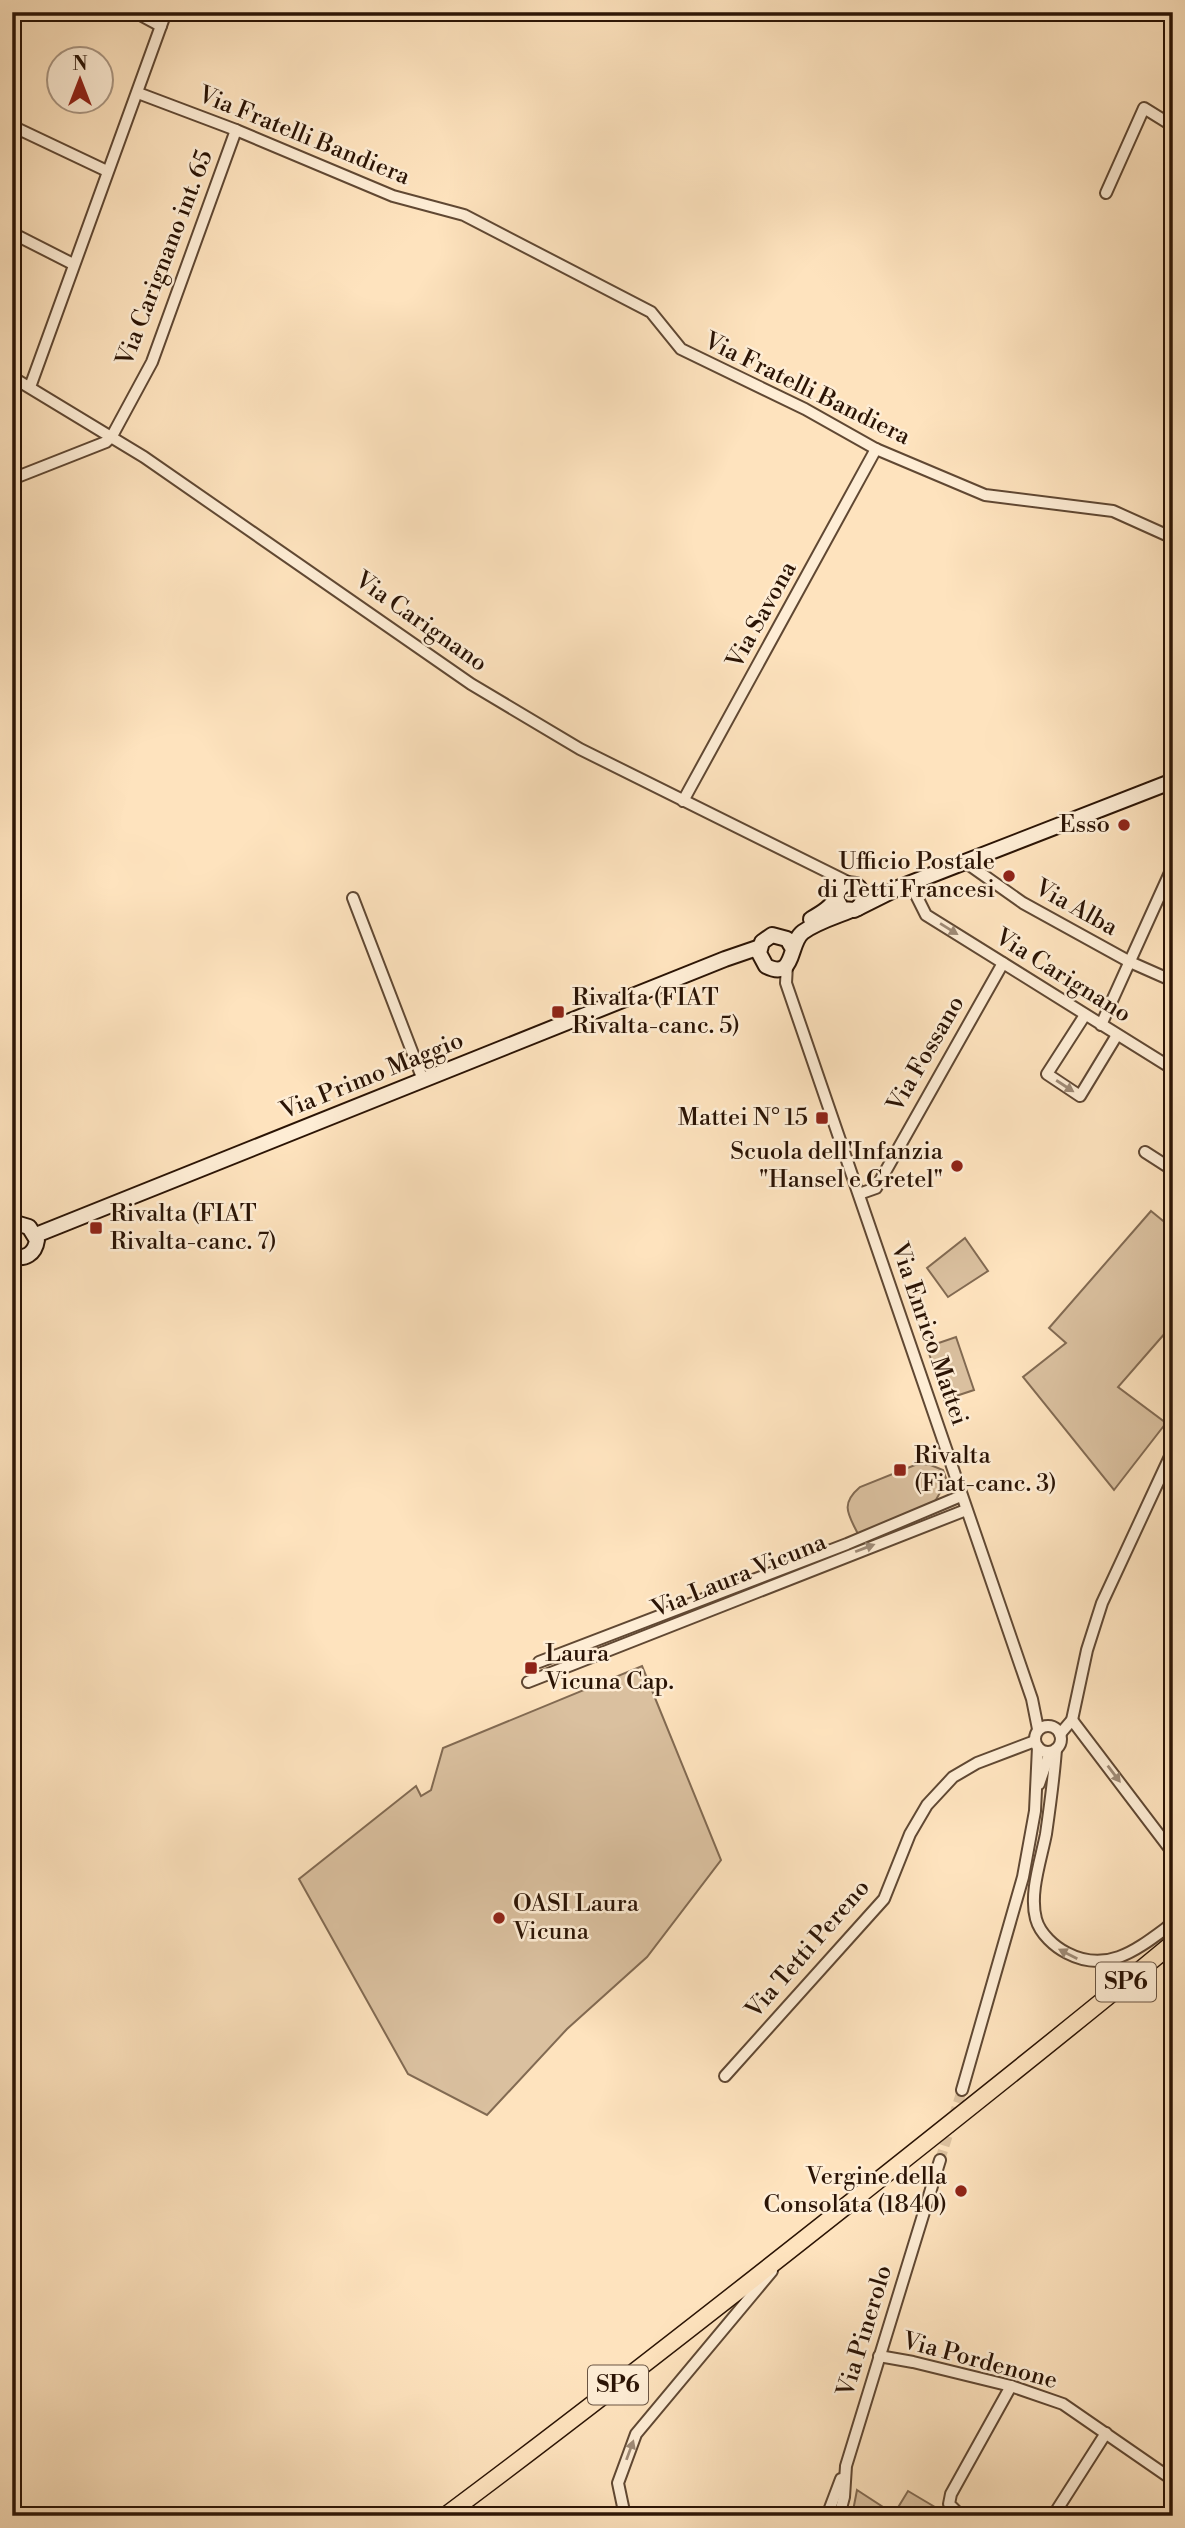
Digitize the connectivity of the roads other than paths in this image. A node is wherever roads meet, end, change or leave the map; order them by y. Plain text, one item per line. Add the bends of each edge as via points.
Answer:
1 (135, 12) edge
2 (166, 12) edge
3 (161, 26) junction
4 (138, 93) junction
5 (1173, 126) edge
6 (12, 127) edge
7 (236, 130) junction
8 (107, 170) junction
9 (1106, 193) dead end
10 (12, 233) edge
11 (73, 264) junction
12 (12, 377) edge
13 (30, 387) junction
14 (112, 436) junction
15 (876, 449) junction
16 (12, 479) edge
17 (1173, 538) edge
18 (1173, 781) edge
19 (683, 801) junction
20 (965, 862) junction
21 (1173, 866) edge
22 (824, 870) junction
23 (1169, 883) edge
24 (904, 885) junction
25 (856, 886) junction
26 (353, 898) dead end
27 (836, 898) junction
28 (854, 909) junction
29 (782, 936) junction
30 (793, 949) junction
31 (764, 959) junction
32 (1130, 962) junction
33 (1003, 963) junction
34 (787, 965) junction
35 (1173, 981) edge
36 (786, 983) junction
37 (1084, 1015) junction
38 (1101, 1025) junction
39 (1117, 1035) junction
40 (1173, 1069) edge
41 (423, 1080) junction
42 (1145, 1152) dead end
43 (1173, 1170) edge
44 (859, 1194) junction
45 (12, 1226) edge
46 (36, 1236) junction
47 (12, 1256) edge
48 (1173, 1450) edge
49 (961, 1496) junction
50 (966, 1510) junction
51 (539, 1662) dead end
52 (528, 1682) dead end
53 (1073, 1715) junction
54 (1051, 1729) junction
55 (1036, 1744) junction
56 (1053, 1751) junction
57 (1038, 1786) junction
58 (1173, 1853) edge
59 (1173, 1923) edge
60 (1173, 1943) edge
61 (725, 2076) dead end
62 (962, 2090) tunnel mouth
63 (940, 2160) tunnel mouth
64 (788, 2251) junction
65 (880, 2356) junction
66 (1011, 2386) junction
67 (1105, 2433) junction
68 (846, 2466) junction
69 (1173, 2480) edge
70 (445, 2516) edge
71 (625, 2516) edge
72 (827, 2516) edge
73 (839, 2516) edge
74 (961, 2516) edge
75 (1053, 2516) edge

1 - 3 street
2 - 3 street
3 - 4 street
4 - 7 street, Via Fratelli Bandiera
4 - 8 street
5 - 9 street via 1144,108
6 - 8 street
7 - 14 street, Via Carignano int. 65 via 152,362
7 - 15 street, Via Fratelli Bandiera via 393,196 464,215 651,313 681,349
8 - 11 street
10 - 11 street
11 - 13 street
12 - 13 street, Via Carignano
13 - 14 street, Via Carignano
14 - 16 street
14 - 19 street, Via Carignano via 471,684
15 - 17 street, Via Fratelli Bandiera via 985,495 1113,511
15 - 19 street, Via Savona
18 - 20 main road
19 - 22 street, Via Carignano
20 - 24 main road
20 - 32 street, Via Alba via 1023,903
21 - 23 street
22 - 25 street, Via Carignano
22 - 27 street
23 - 32 street
24 - 25 main road
24 - 28 main road
24 -> 33 street, Via Carignano via 926,915
25 - 27 main road via 842,886
25 - 28 main road via 863,899
26 - 41 street
27 - 28 main road via 839,906
27 - 29 main road via 827,909
28 - 30 main road via 803,932
29 - 30 main road
29 - 31 main road via 767,938
30 - 34 main road
31 - 34 main road via 777,969
31 - 36 street, Via Enrico Mattei
31 - 41 main road, Via Primo Maggio via 725,959
32 - 35 street, Via Alba
32 - 38 street
33 - 37 street, Via Carignano
33 - 44 street, Via Fossano via 876,1188
34 - 36 street, Via Enrico Mattei
36 - 44 street, Via Enrico Mattei
37 - 38 street, Via Carignano
37 -> 39 street via 1047,1074 1080,1096
38 - 39 street, Via Carignano
39 - 40 street, Via Carignano
41 - 46 main road, Via Primo Maggio
42 - 43 street
44 - 49 street, Via Enrico Mattei
45 - 46 main road via 24,1224
46 - 47 main road via 32,1253
48 - 53 street via 1102,1603
49 - 50 street, Via Enrico Mattei
49 - 51 street, Via Laura Vicuna
52 -> 50 street, Via Laura Vicuna
50 - 54 street, Via Enrico Mattei via 1032,1699
53 - 54 street
53 -> 58 street
54 - 55 street
54 - 56 street via 1061,1743
55 - 56 street
55 - 57 street
55 - 61 street, Via Tetti Pereno via 977,1763 944,1786 910,1834 884,1899
56 - 57 street
59 -> 56 street via 1111,1960 1082,1961 1054,1947 1036,1921 1035,1906
57 - 62 street via 1023,1877
60 - 64 main road, SP6
63 - 65 street, Via Pinerolo
64 - 70 main road, SP6
71 -> 64 street via 618,2483 636,2434
65 - 66 street, Via Pordenone
65 - 68 street, Via Pinerolo
66 - 67 street, Via Pordenone via 1063,2404
66 - 74 street via 951,2494 949,2504
67 - 69 street, Via Pordenone
67 - 75 street
68 - 72 street
68 - 73 street, Via Pinerolo

